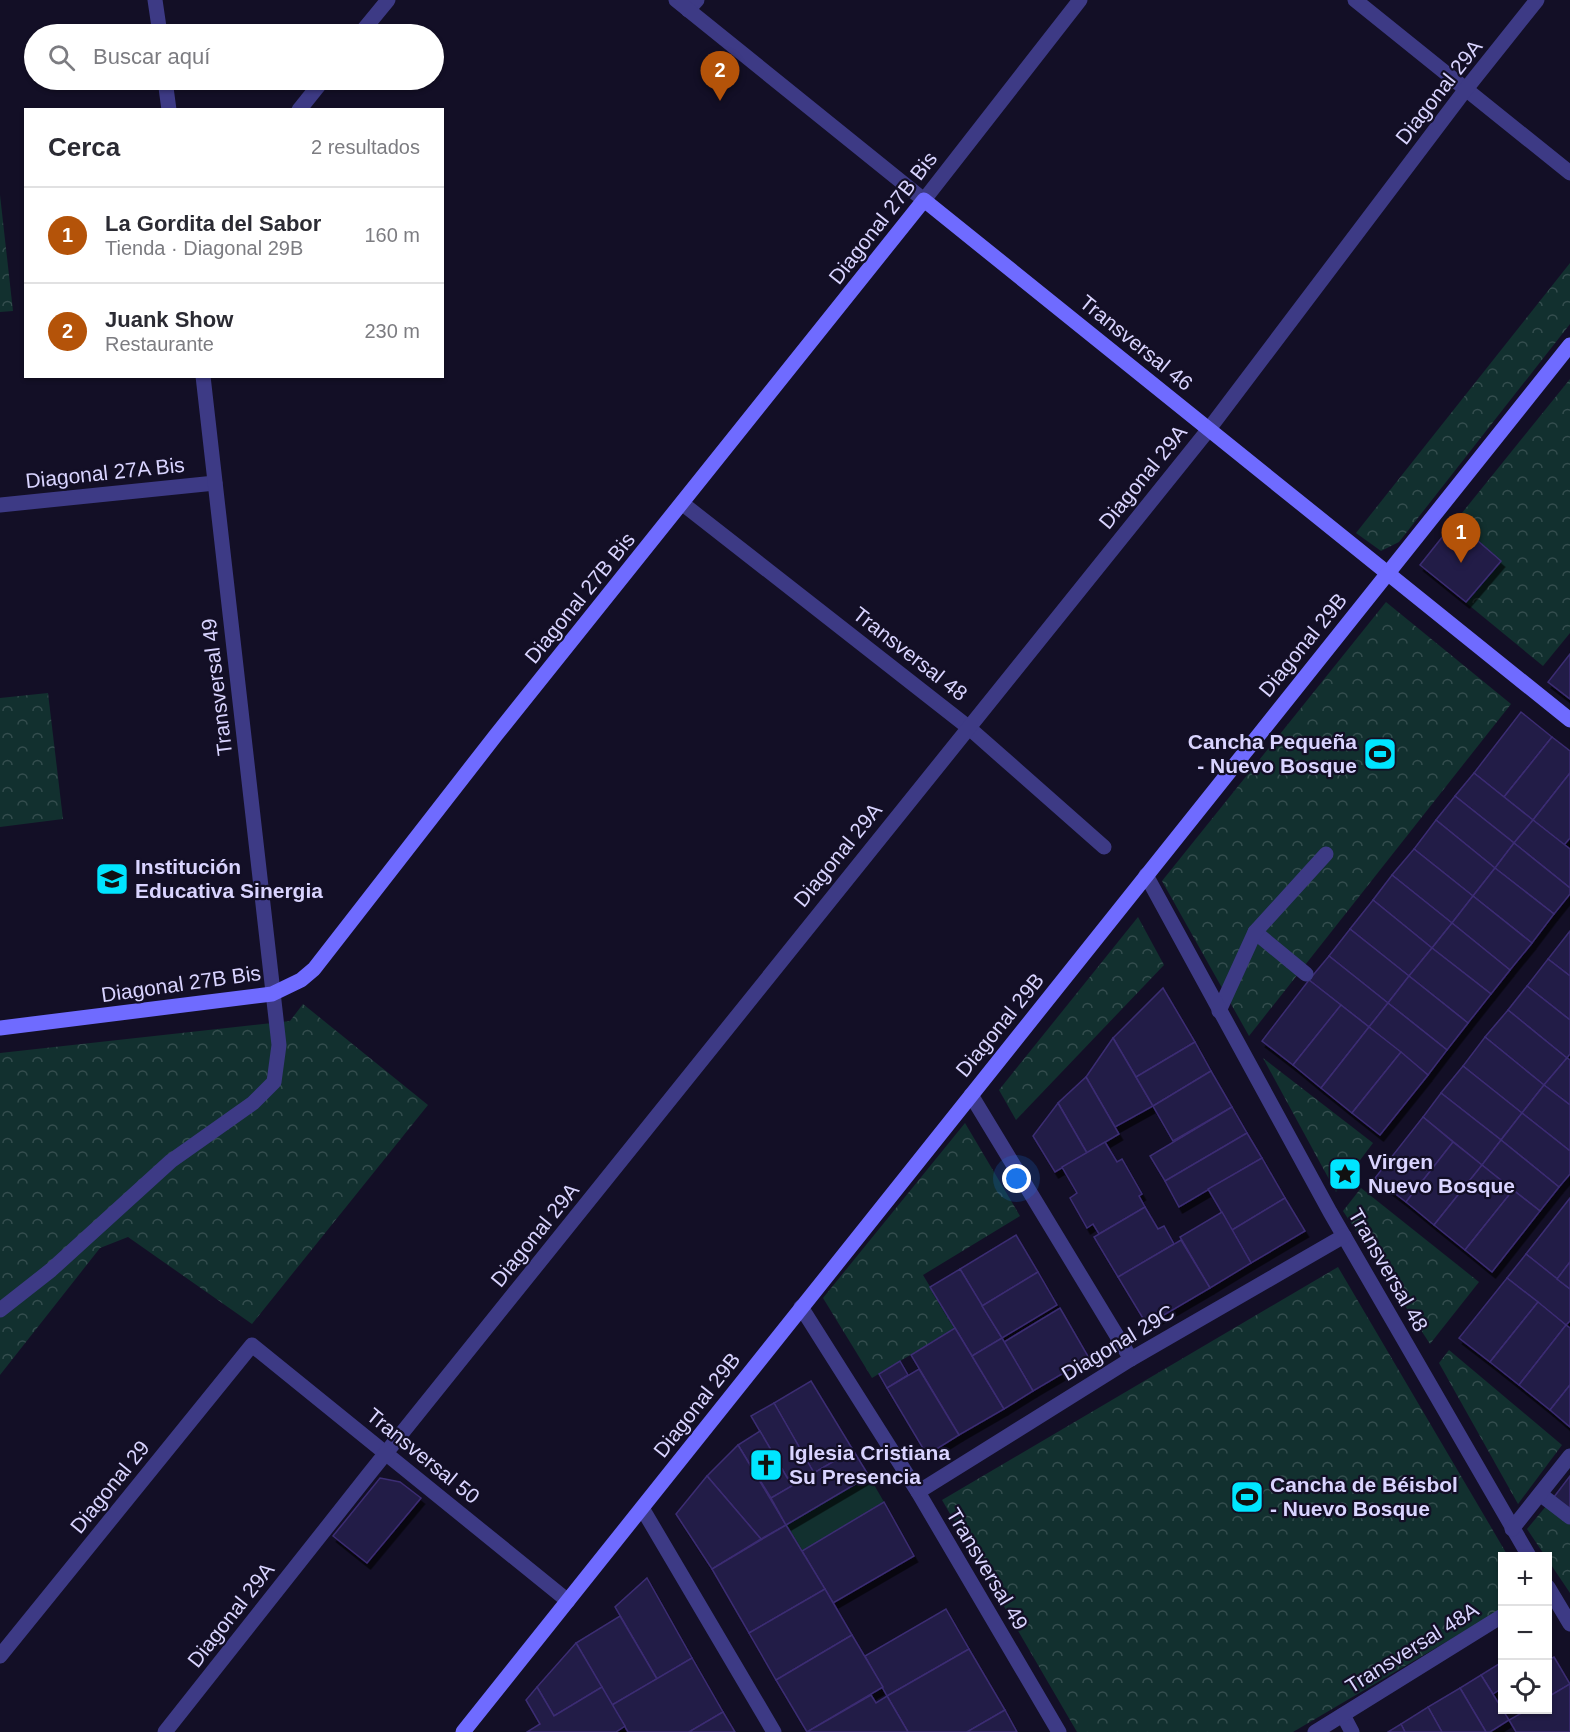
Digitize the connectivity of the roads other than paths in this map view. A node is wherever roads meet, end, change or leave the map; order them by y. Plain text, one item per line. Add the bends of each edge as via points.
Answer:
1 (155, 0) edge
2 (388, 0) edge
3 (676, 0) edge
4 (1080, 0) edge
5 (1355, 0) edge
6 (1537, 0) edge
7 (693, 5) edge
8 (158, 24) edge
9 (368, 24) edge
10 (1466, 89) junction
11 (167, 90) edge
12 (315, 90) edge
13 (170, 108) edge
14 (301, 108) edge
15 (1570, 173) edge
16 (924, 200) junction
17 (1570, 345) edge
18 (203, 378) edge
19 (1209, 429) junction
20 (214, 483) junction
21 (683, 504) junction
22 (0, 505) edge
23 (1387, 573) junction
24 (1570, 720) edge
25 (968, 727) junction
26 (1104, 847) dead end
27 (1326, 854) dead end
28 (1146, 875) junction
29 (1255, 932) junction
30 (1306, 974) dead end
31 (272, 994) junction
32 (1219, 1011) junction
33 (0, 1028) edge
34 (971, 1095) junction
35 (1344, 1236) junction
36 (801, 1307) junction
37 (0, 1310) edge
38 (252, 1345) joint
39 (1131, 1359) junction
40 (386, 1454) junction
41 (1570, 1456) edge
42 (918, 1492) junction
43 (1540, 1494) junction
44 (642, 1508) junction
45 (1570, 1517) edge
46 (1512, 1529) junction
47 (1526, 1552) edge
48 (1552, 1595) edge
49 (568, 1601) junction
50 (1498, 1619) edge
51 (1570, 1624) edge
52 (0, 1656) edge
53 (1343, 1715) junction
54 (471, 1728) edge
55 (165, 1732) edge
56 (774, 1732) edge
57 (1059, 1732) edge
58 (1315, 1732) edge
59 (1353, 1732) edge

1 - 8 street
2 - 9 street
3 - 7 street, Transversal 46
4 - 16 street, Diagonal 27B Bis
5 - 10 street
6 - 10 street, Diagonal 29A
7 - 16 street, Transversal 46
10 - 15 street
10 - 19 street, Diagonal 29A
11 - 13 street
12 - 14 street
16 - 19 street, Transversal 46
16 - 21 street, Diagonal 27B Bis
17 - 23 street, Diagonal 29B
18 - 20 street, Transversal 49
19 - 23 street, Transversal 46
19 - 25 street, Diagonal 29A
20 - 22 street, Diagonal 27A Bis
20 - 31 street, Transversal 49
21 - 25 street, Transversal 48
21 - 31 street, Diagonal 27B Bis via 496,735 327,955 301,980
23 - 24 street, Transversal 46
23 - 28 street, Diagonal 29B
25 - 26 street, Transversal 48
25 - 40 street, Diagonal 29A
27 - 29 street
28 - 32 street, Transversal 48
28 - 34 street, Diagonal 29B
29 - 30 street
29 - 32 street
31 - 33 street, Diagonal 27B Bis
31 - 37 street, Transversal 49 via 279,1045 274,1082 253,1103 171,1161 51,1270
32 - 35 street, Transversal 48
34 - 36 street, Diagonal 29B
34 - 39 street
35 - 39 street, Diagonal 29C
35 - 46 street, Transversal 48
36 - 42 street, Transversal 49
36 - 44 street, Diagonal 29B
38 - 40 street, Transversal 50
38 - 52 street, Diagonal 29
39 - 42 street, Diagonal 29C
40 - 49 street, Transversal 50
40 - 55 street, Diagonal 29A
41 - 43 street
42 - 57 street, Transversal 49
43 - 45 street
43 - 46 street
44 - 49 street, Diagonal 29B
44 - 56 street
46 - 47 street, Transversal 48
48 - 51 street
49 - 54 street, Diagonal 29B
50 - 53 street, Transversal 48A
53 - 58 street, Transversal 48A
53 - 59 street, Transversal 48A

